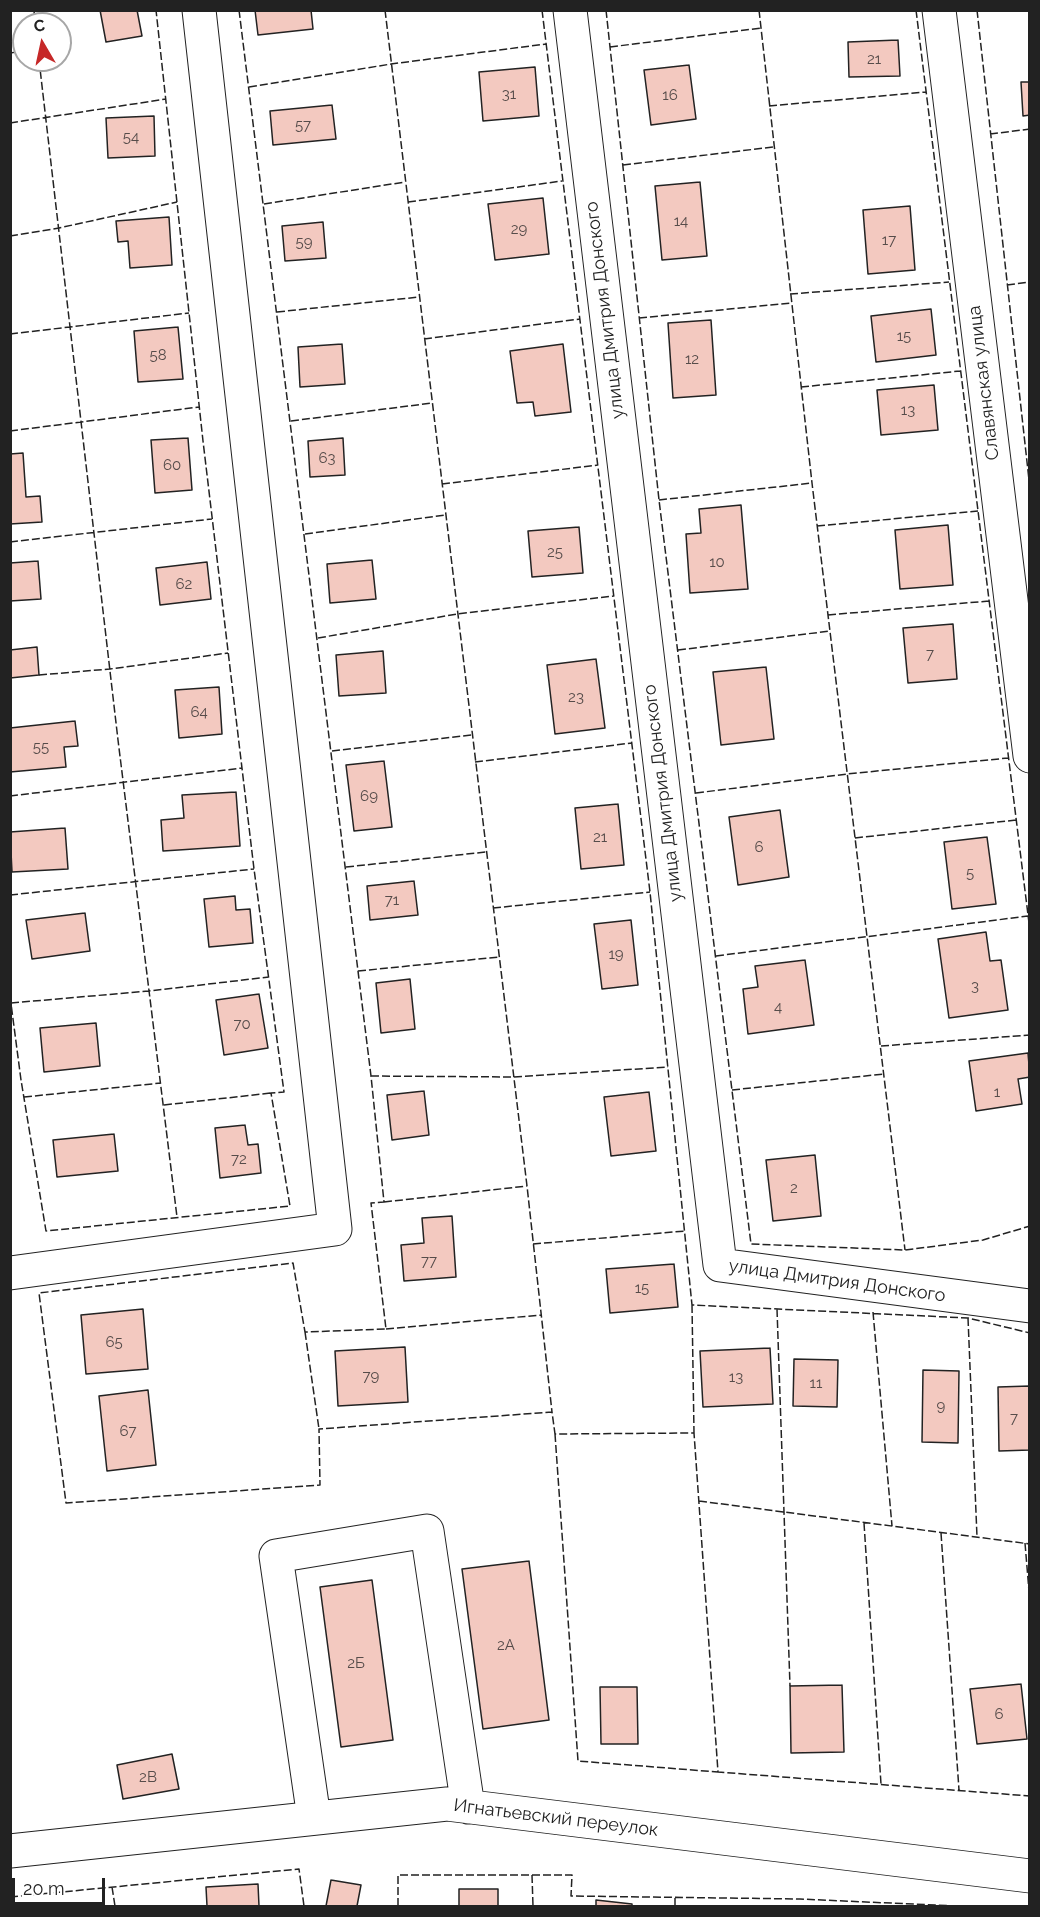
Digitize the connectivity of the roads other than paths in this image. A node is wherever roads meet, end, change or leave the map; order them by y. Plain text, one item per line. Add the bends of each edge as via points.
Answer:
1 (199, 10) edge
2 (570, 10) edge
3 (939, 10) edge
4 (1029, 756) edge
5 (10, 1273) edge
6 (1029, 1306) edge
7 (468, 1807) junction
8 (315, 1818) junction
9 (10, 1851) edge
10 (1029, 1876) edge

1 - 5 street via 335,1229
2 - 6 street, улица Дмитрия Донского via 720,1265
3 - 4 street, Славянская улица
7 - 8 street, Игнатьевский переулок via 447,1804
7 - 8 street via 427,1532 276,1556
7 - 10 street, Игнатьевский переулок
8 - 9 street, Игнатьевский переулок

